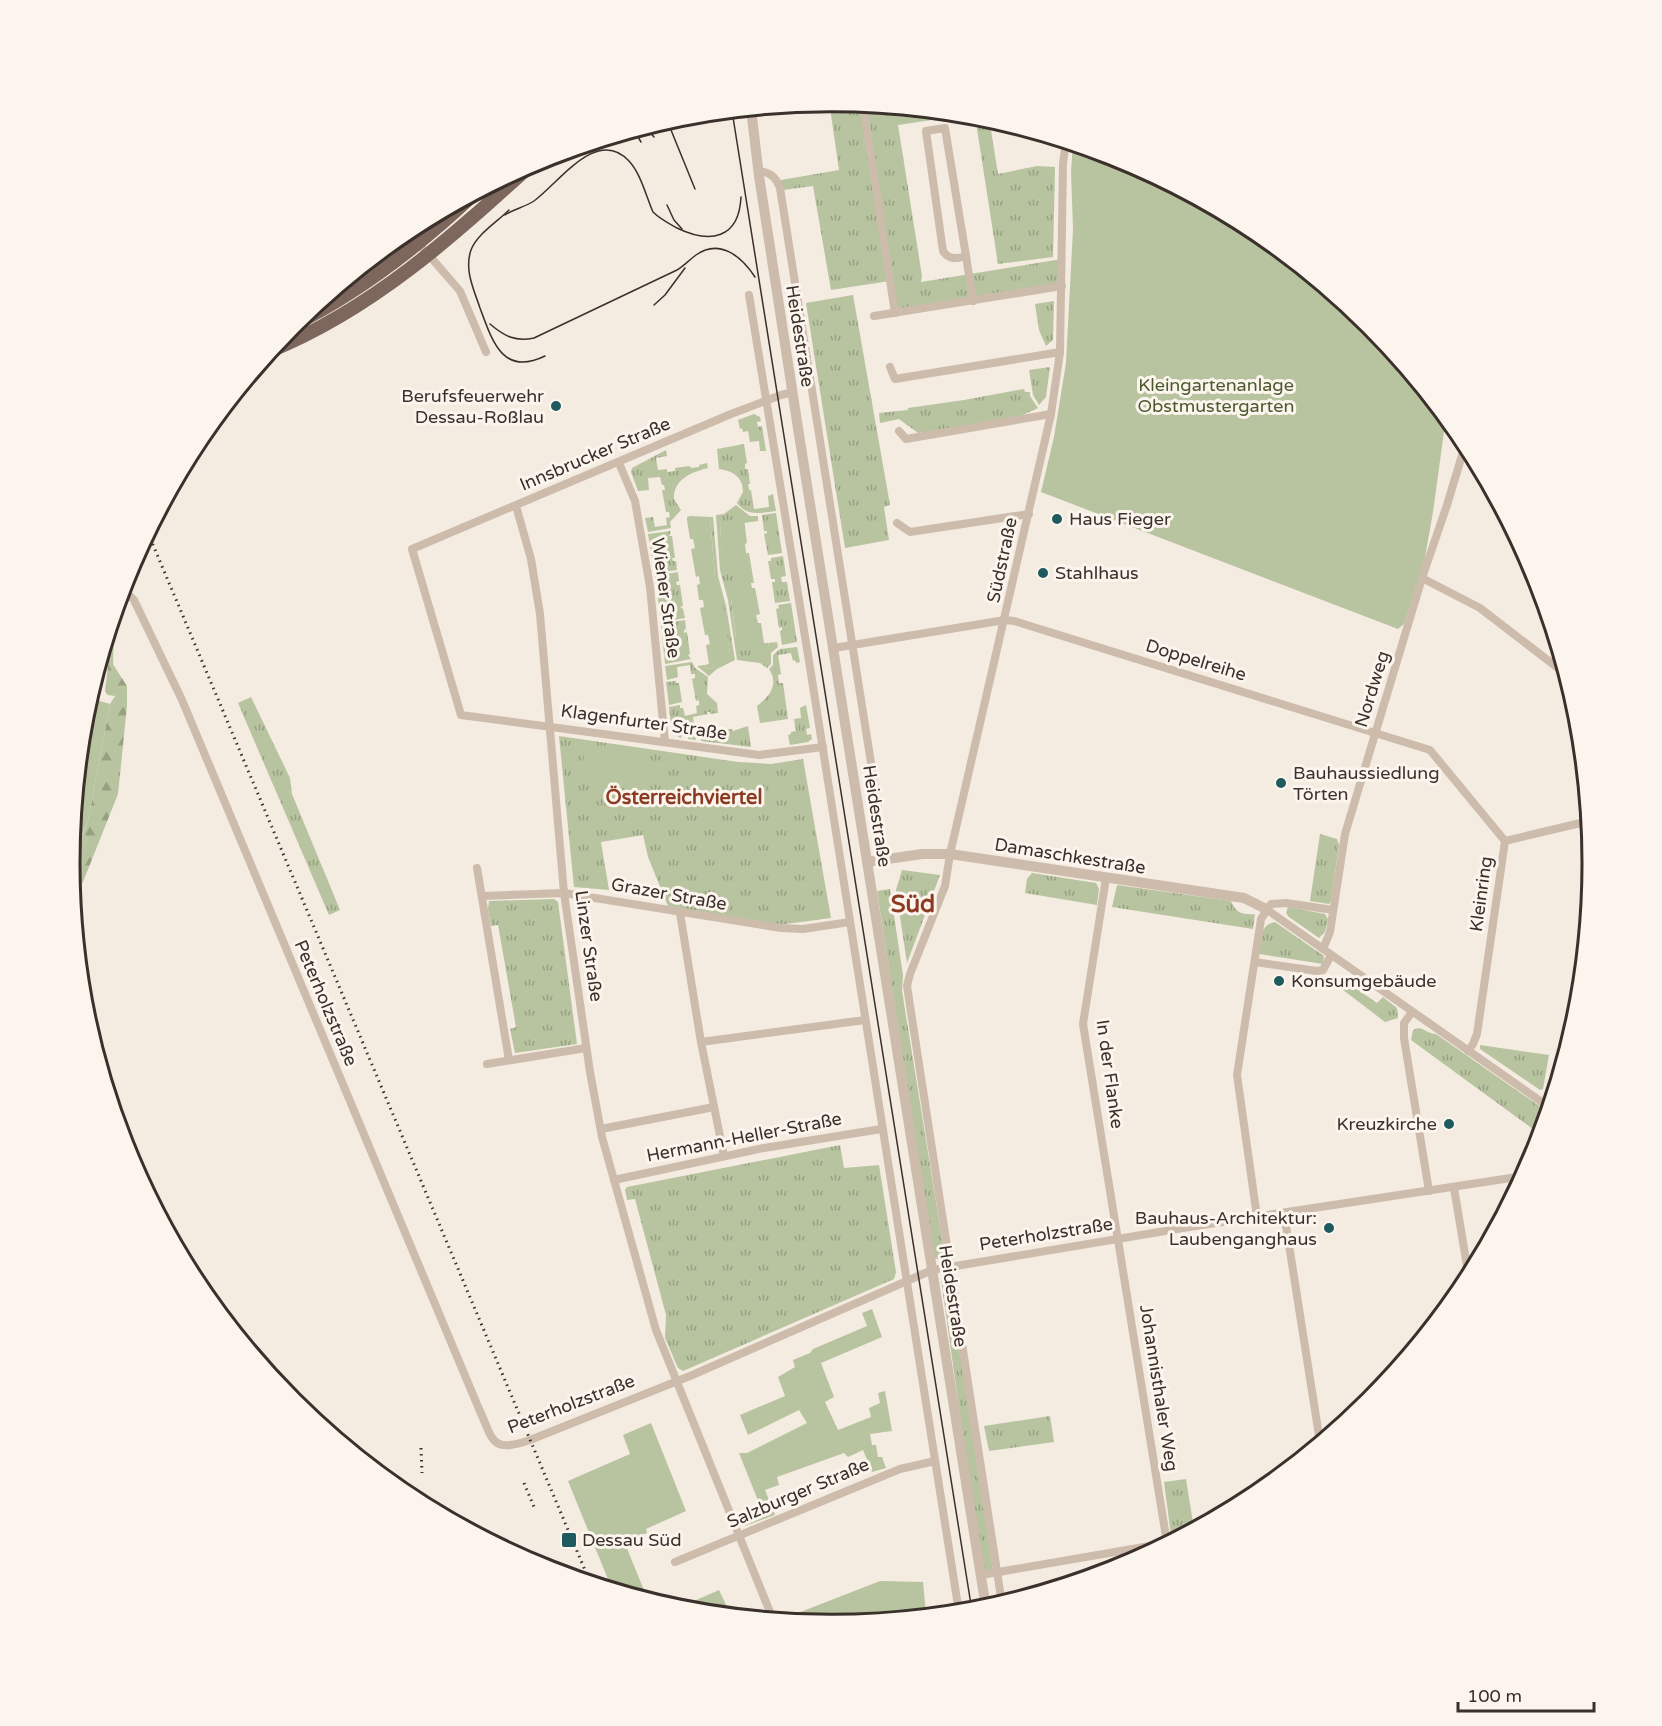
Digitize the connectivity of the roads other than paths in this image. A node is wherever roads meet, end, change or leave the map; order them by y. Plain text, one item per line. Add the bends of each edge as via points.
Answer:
1 (864, 113) edge
2 (753, 116) edge
3 (1065, 149) edge
4 (758, 171) junction
5 (509, 185) edge
6 (451, 214) edge
7 (414, 237) edge
8 (419, 242) junction
9 (430, 255) junction
10 (966, 256) junction
11 (1062, 286) junction
12 (749, 295) dead end
13 (973, 301) junction
14 (325, 309) edge
15 (895, 314) junction
16 (874, 316) dead end
17 (292, 341) edge
18 (486, 352) dead end
19 (1060, 352) junction
20 (890, 367) dead end
21 (793, 392) junction
22 (767, 400) junction
23 (1052, 414) junction
24 (899, 431) dead end
25 (1462, 455) edge
26 (619, 463) junction
27 (516, 506) junction
28 (1029, 514) junction
29 (897, 523) dead end
30 (1422, 578) junction
31 (129, 595) edge
32 (1005, 620) junction
33 (852, 645) junction
34 (834, 648) junction
35 (1557, 667) edge
36 (461, 715) joint
37 (550, 726) junction
38 (1375, 733) junction
39 (665, 742) junction
40 (823, 747) junction
41 (878, 807) dead end
42 (1581, 823) edge
43 (1505, 841) junction
44 (950, 854) junction
45 (867, 862) junction
46 (477, 868) dead end
47 (1106, 878) junction
48 (564, 893) junction
49 (482, 896) junction
50 (1266, 909) junction
51 (1333, 910) junction
52 (680, 913) junction
53 (850, 921) junction
54 (1323, 949) junction
55 (1331, 955) junction
56 (1255, 962) junction
57 (910, 974) joint
58 (1412, 1011) junction
59 (865, 1020) junction
60 (700, 1042) junction
61 (586, 1048) junction
62 (1468, 1051) junction
63 (509, 1060) junction
64 (487, 1064) dead end
65 (1544, 1103) edge
66 (714, 1107) junction
67 (601, 1129) junction
68 (881, 1129) junction
69 (724, 1156) junction
70 (1513, 1178) edge
71 (614, 1180) junction
72 (1454, 1188) junction
73 (1429, 1191) junction
74 (1284, 1213) junction
75 (1257, 1217) junction
76 (1118, 1239) junction
77 (1467, 1264) edge
78 (951, 1266) junction
79 (932, 1270) junction
80 (906, 1282) junction
81 (675, 1382) junction
82 (1319, 1434) edge
83 (935, 1461) junction
84 (738, 1536) junction
85 (1166, 1536) edge
86 (1139, 1548) edge
87 (675, 1562) dead end
88 (997, 1572) junction
89 (981, 1575) junction
90 (1001, 1595) edge
91 (985, 1598) edge
92 (957, 1603) edge
93 (770, 1612) edge

1 - 15 street
2 - 4 street, Heidestraße
3 - 11 street, Südstraße
4 - 21 street, Heidestraße
4 - 33 street, Heidestraße via 770,174 780,188
5 - 9 main road
6 - 8 main road
7 - 8 street
8 - 9 street
8 - 14 main road via 362,286
9 - 17 main road via 335,320
9 - 18 street via 460,291
10 - 10 street via 945,128 926,131 943,251 953,258
10 - 13 street
11 - 13 street
11 - 19 street, Südstraße
12 - 22 street
13 - 15 street
15 - 16 street
19 - 20 street via 895,379
19 - 23 street, Südstraße
21 - 22 street, Innsbrucker Straße
21 - 34 street, Heidestraße
22 - 26 street, Innsbrucker Straße
22 - 40 street
23 - 24 street via 906,439
23 - 28 street, Südstraße
25 - 30 street, Nordweg
26 - 27 street, Innsbrucker Straße
26 - 39 street, Wiener Straße via 635,501 650,587
27 - 36 street, Innsbrucker Straße via 412,549
27 - 37 street, Linzer Straße via 531,559 540,614
28 - 29 street via 910,532
28 - 32 street, Südstraße
30 - 35 street via 1480,608
30 - 38 street, Nordweg
31 - 81 street, Peterholzstraße via 182,700 493,1439 505,1447 516,1445
32 - 33 street
32 - 38 street, Doppelreihe
32 - 44 street, Südstraße
33 - 34 street
33 - 41 street, Heidestraße
34 - 45 street, Heidestraße
36 - 37 street, Klagenfurter Straße
37 - 39 street, Klagenfurter Straße
37 - 48 street, Linzer Straße
38 - 43 street, Kleinring via 1430,750
38 - 51 street, Nordweg via 1345,834
39 - 40 street, Klagenfurter Straße via 759,755
40 - 53 street
42 - 43 street
43 - 62 street, Kleinring via 1477,1034
44 - 45 street, Damaschkestraße
44 - 47 street, Damaschkestraße
44 - 57 street, Südstraße via 945,886
45 - 79 street, Heidestraße
46 - 49 street
47 - 50 street, Damaschkestraße via 1244,898
47 - 76 street, In der Flanke via 1083,1024
48 - 49 street, Grazer Straße
48 - 52 street, Grazer Straße
48 - 61 street, Linzer Straße
49 - 63 street
50 - 51 street via 1281,902
50 - 54 street, Damaschkestraße
50 - 56 street
51 - 54 street, Nordweg
52 - 53 street, Grazer Straße via 781,928 803,929
52 - 60 street
53 - 59 street
54 - 55 street, Damaschkestraße
55 - 56 street via 1323,970 1317,971
55 - 58 street, Damaschkestraße
56 - 75 street via 1238,1075
57 - 78 street, Heidestraße via 908,992
58 - 62 street, Damaschkestraße
58 - 73 street via 1404,1023 1404,1038
59 - 60 street
59 - 68 street
60 - 66 street
61 - 63 street
61 - 67 street, Linzer Straße
62 - 65 street, Damaschkestraße
63 - 64 street
66 - 67 street
66 - 69 street
67 - 71 street, Linzer Straße
68 - 69 street, Hermann-Heller-Straße
68 - 80 street
69 - 71 street, Hermann-Heller-Straße
70 - 72 street, Peterholzstraße
71 - 81 street, Linzer Straße via 656,1330
72 - 73 street, Peterholzstraße
72 - 77 street
73 - 74 street, Peterholzstraße
74 - 75 street, Peterholzstraße
74 - 82 street
75 - 76 street, Peterholzstraße
76 - 78 street, Peterholzstraße
76 - 85 street, Johannisthaler Weg
78 - 79 street, Peterholzstraße
78 - 88 street, Heidestraße
79 - 80 street, Peterholzstraße
79 - 89 street, Heidestraße
80 - 81 street, Peterholzstraße
80 - 83 street
81 - 84 street, Linzer Straße
83 - 84 street, Salzburger Straße via 900,1468
83 - 92 street
84 - 87 street, Salzburger Straße
84 - 93 street, Linzer Straße
86 - 88 street
88 - 89 street
88 - 90 street, Heidestraße
89 - 91 street, Heidestraße

